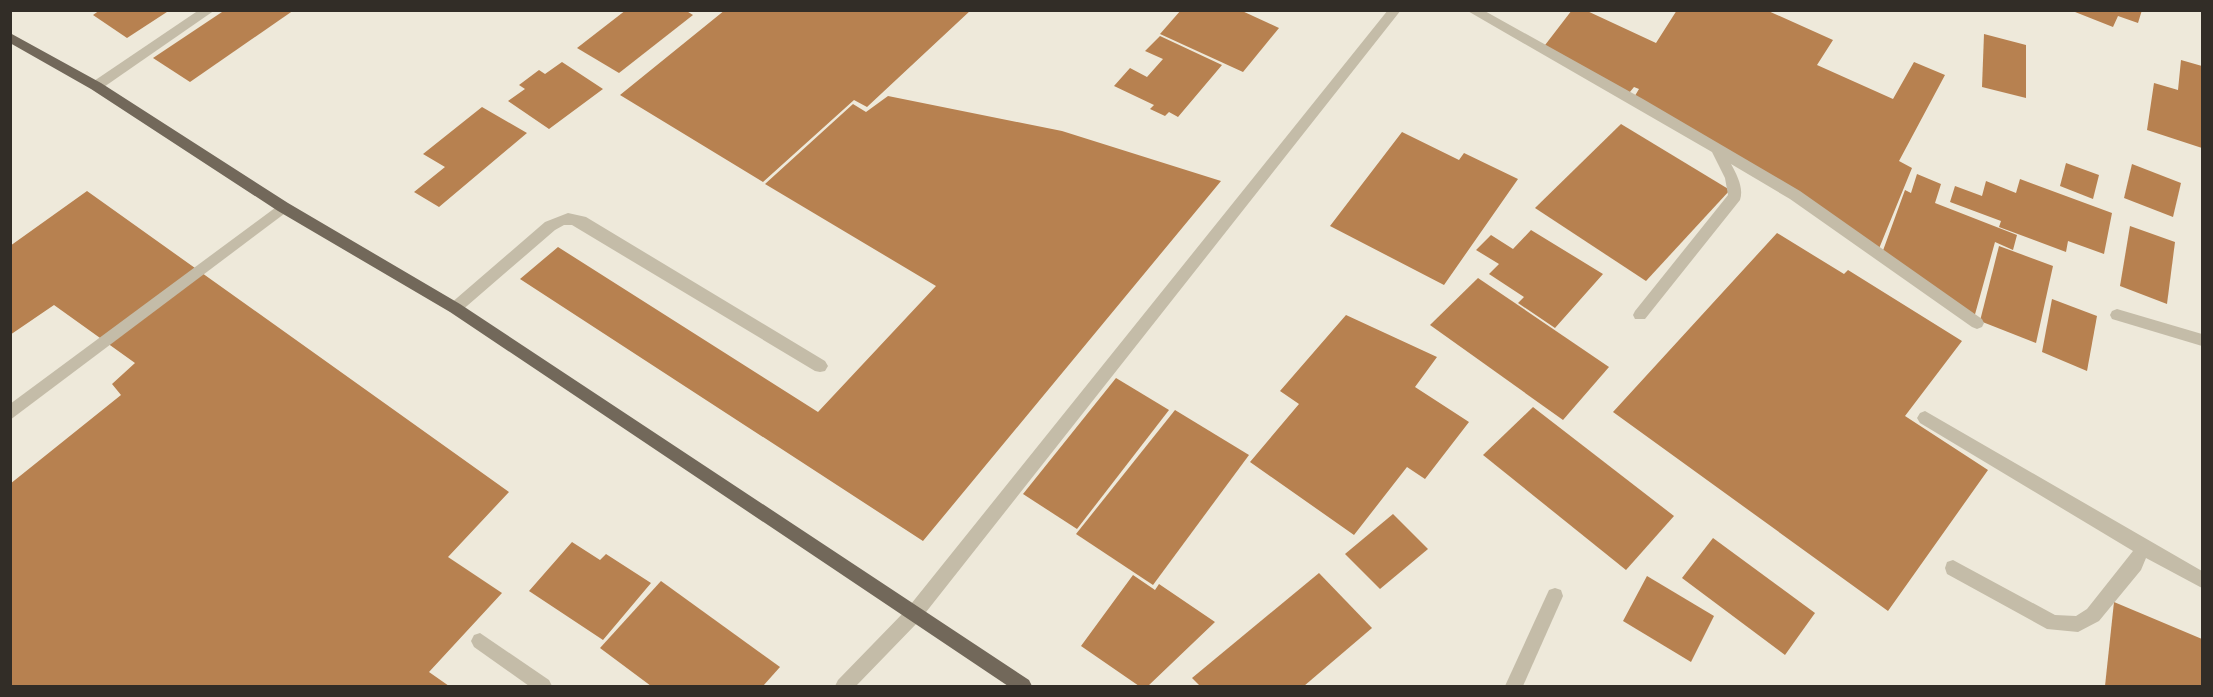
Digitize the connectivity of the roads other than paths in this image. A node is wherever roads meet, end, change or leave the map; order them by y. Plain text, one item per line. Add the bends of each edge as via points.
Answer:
1 (209, 10) edge
2 (1395, 10) edge
3 (1472, 10) edge
4 (10, 37) edge
5 (96, 86) junction
6 (1717, 150) junction
7 (283, 207) junction
8 (455, 308) junction
9 (1640, 315) dead end
10 (2117, 315) dead end
11 (1977, 323) dead end
12 (2202, 340) edge
13 (820, 366) dead end
14 (10, 413) edge
15 (1925, 418) dead end
16 (2143, 548) junction
17 (1953, 568) dead end
18 (2202, 580) edge
19 (1555, 596) dead end
20 (913, 615) junction
21 (480, 641) dead end
22 (535, 684) edge
23 (844, 687) edge
24 (1023, 687) edge
25 (1514, 687) edge

1 - 5 lane
2 - 20 lane
3 - 6 lane
4 - 5 main road
5 - 7 main road
6 - 9 lane via 1732,178 1735,196
6 - 11 lane via 1795,195
7 - 8 main road
7 - 14 lane
8 - 13 lane via 550,226 570,218 581,221
8 - 20 main road
10 - 12 lane
15 - 16 lane
16 - 17 lane via 2135,564 2093,615 2078,624 2053,623
16 - 18 lane
19 - 25 lane
20 - 23 lane
20 - 24 main road
21 - 22 lane

